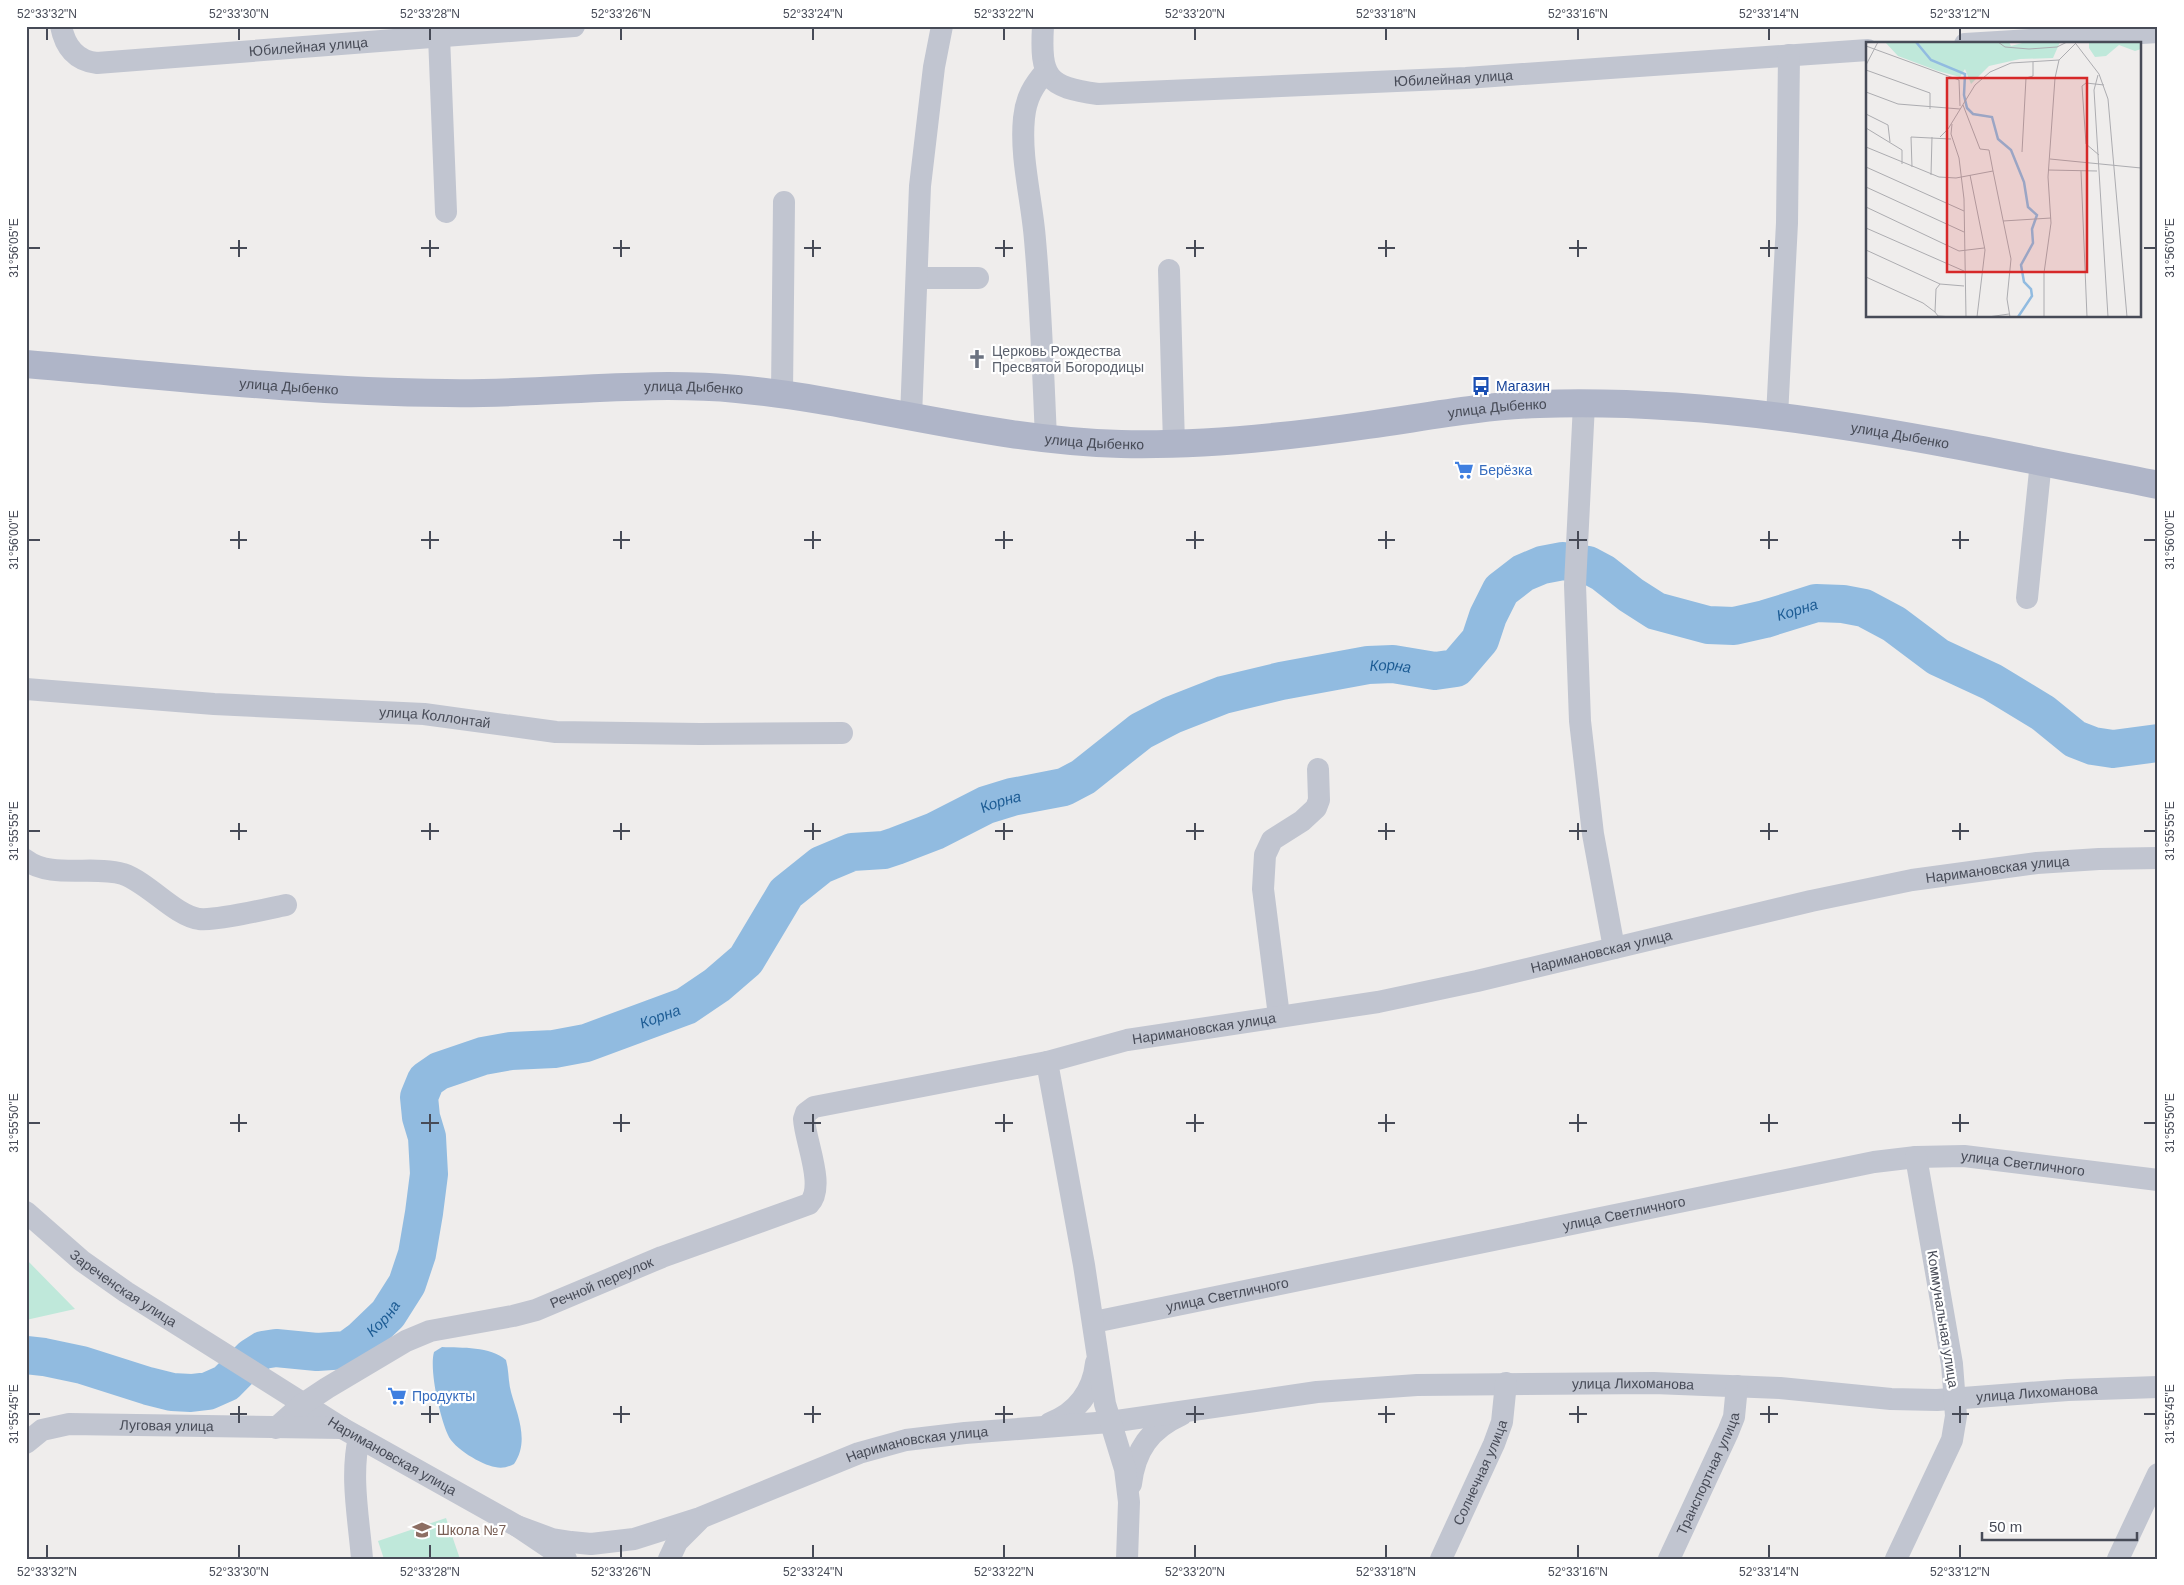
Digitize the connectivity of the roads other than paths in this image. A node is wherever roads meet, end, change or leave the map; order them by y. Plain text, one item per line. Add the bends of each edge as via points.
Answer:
1 (61, 26) edge
2 (574, 26) edge
3 (942, 26) edge
4 (1043, 26) edge
5 (2158, 32) edge
6 (439, 36) junction
7 (1997, 42) edge
8 (1866, 50) edge
9 (1789, 55) junction
10 (1046, 71) junction
11 (784, 202) dead end
12 (446, 212) dead end
13 (1168, 270) dead end
14 (917, 278) junction
15 (978, 278) dead end
16 (26, 364) edge
17 (782, 394) junction
18 (1584, 404) junction
19 (1777, 416) junction
20 (911, 417) junction
21 (1046, 438) junction
22 (1174, 444) junction
23 (2041, 460) junction
24 (2158, 485) edge
25 (2027, 598) dead end
26 (26, 689) edge
27 (842, 733) dead end
28 (1318, 769) dead end
29 (2158, 858) edge
30 (26, 860) edge
31 (286, 905) dead end
32 (1614, 948) junction
33 (1279, 1016) junction
34 (1047, 1062) junction
35 (814, 1107) joint
36 (1916, 1157) junction
37 (2158, 1180) edge
38 (26, 1212) edge
39 (1094, 1322) junction
40 (1098, 1349) junction
41 (271, 1383) joint
42 (1506, 1383) junction
43 (1737, 1386) junction
44 (2158, 1388) edge
45 (1955, 1400) junction
46 (303, 1404) junction
47 (1196, 1409) junction
48 (1110, 1422) junction
49 (1038, 1427) junction
50 (276, 1428) junction
51 (350, 1433) junction
52 (26, 1443) edge
53 (2158, 1474) edge
54 (1129, 1502) junction
55 (700, 1518) junction
56 (517, 1526) junction
57 (668, 1558) edge
58 (362, 1559) edge
59 (566, 1559) edge
60 (1127, 1559) edge
61 (1440, 1559) edge
62 (1669, 1559) edge
63 (1896, 1559) edge
64 (2118, 1559) edge

1 - 6 street, Юбилейная улица via 69,49 79,58 97,63
2 - 6 street, Юбилейная улица
3 - 14 street via 920,186
4 - 10 street via 1042,58
5 - 7 street
6 - 12 street
8 - 9 street, Юбилейная улица
9 - 10 street, Юбилейная улица via 1466,78 1121,95 1064,87
9 - 19 street via 1787,222
10 - 21 street via 1033,87 1024,120 1024,150 1040,291
11 - 17 street
13 - 22 street
14 - 15 street
14 - 20 street
16 - 17 main road, улица Дыбенко via 392,392 454,394 695,386
17 - 20 main road, улица Дыбенко
18 - 19 main road, улица Дыбенко
18 - 22 main road, улица Дыбенко via 1490,407 1301,434
18 - 32 street via 1575,585 1580,712 1593,834
19 - 23 main road, улица Дыбенко
20 - 21 main road, улица Дыбенко
21 - 22 main road, улица Дыбенко via 1118,444
23 - 24 main road, улица Дыбенко
23 - 25 street
26 - 27 street, улица Коллонтай via 196,703 424,714 556,732
28 - 33 street via 1319,800 1316,808 1272,840 1265,855 1262,889
29 - 32 street, Наримановская улица via 2037,864 1912,880
30 - 31 street via 45,869 124,875 185,914 200,919
32 - 33 street, Наримановская улица via 1378,1002
33 - 34 street, Наримановская улица via 1127,1040
34 - 35 street, Наримановская улица
34 - 39 street
35 - 46 street, Речной переулок via 804,1119 816,1184 814,1199 809,1204 662,1257 536,1310 430,1331 406,1341
36 - 37 street, улица Светличного via 1964,1156
36 - 39 street, улица Светличного via 1874,1162
36 - 45 street, Коммунальная улица via 1952,1364
38 - 41 street, Зареченская улица via 82,1261 126,1292
39 - 40 street
40 - 48 street
40 - 49 street via 1092,1379 1077,1408
41 - 46 street, Наримановская улица
42 - 43 street, улица Лихоманова via 1654,1382
42 - 47 street, улица Лихоманова via 1356,1389
42 - 61 street, Солнечная улица via 1502,1422 1494,1444
43 - 45 street, улица Лихоманова via 1891,1399
43 - 62 street, Транспортная улица via 1734,1417
44 - 45 street, улица Лихоманова via 2068,1390
45 - 63 street, Коммунальная улица via 1952,1440
46 - 50 street
46 - 51 street, Наримановская улица
47 - 48 street, улица Лихоманова
47 - 54 street via 1162,1424 1144,1443 1133,1469
48 - 49 street, Наримановская улица
48 - 54 street via 1125,1469
49 - 55 street, Наримановская улица via 928,1436 884,1445
50 - 51 street, Луговая улица
50 - 52 street, Луговая улица via 69,1424 42,1430
51 - 56 street, Наримановская улица
51 - 58 street via 356,1450
53 - 64 street
54 - 60 street
55 - 56 street, Наримановская улица via 634,1539 591,1544 552,1539
55 - 57 street, Наримановская улица via 677,1542
56 - 59 street, Наримановская улица

